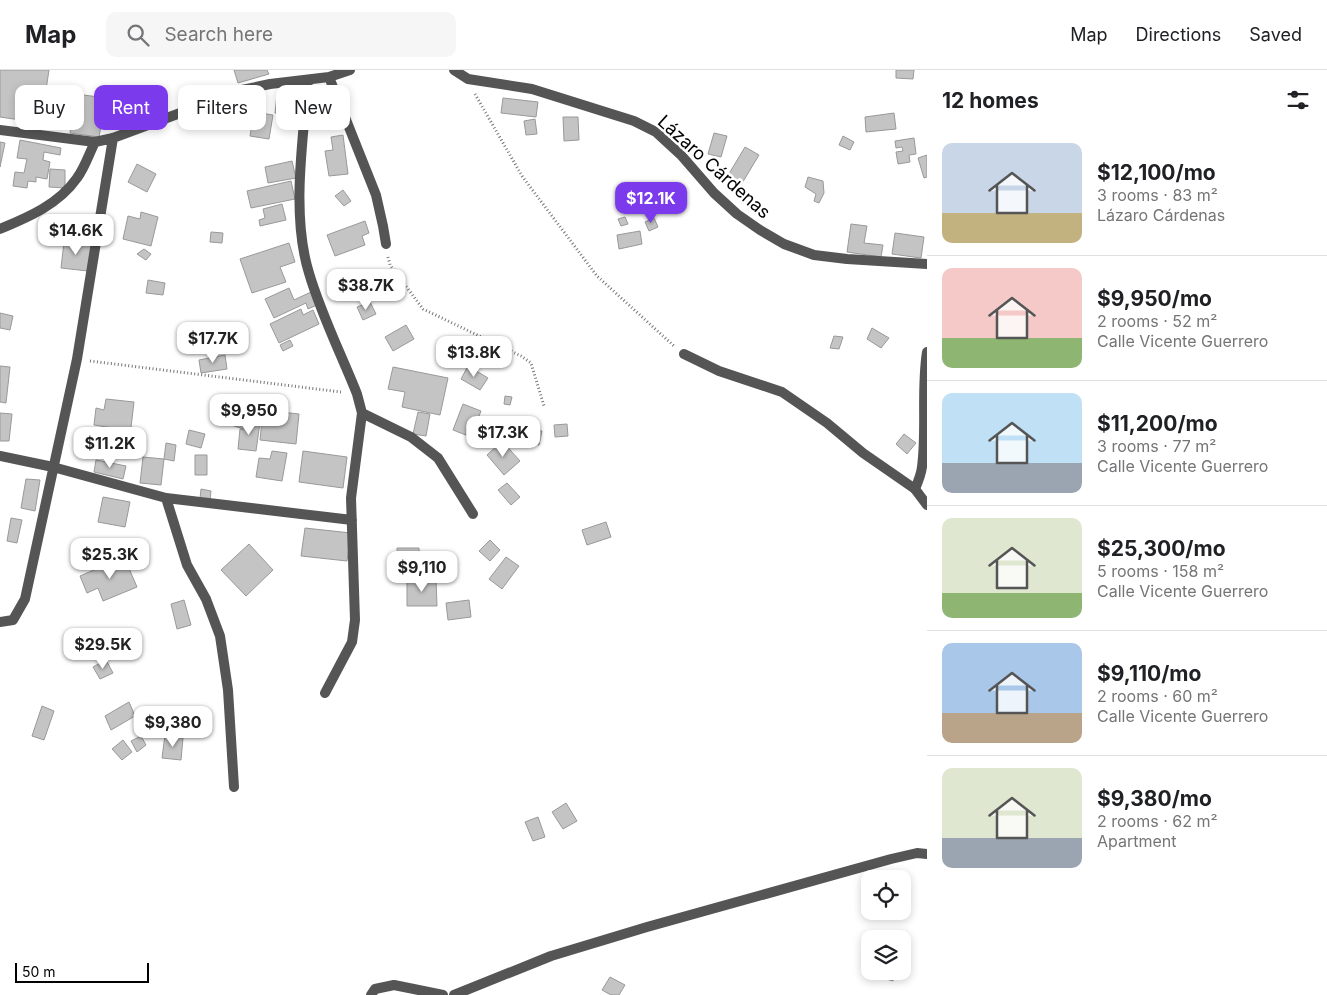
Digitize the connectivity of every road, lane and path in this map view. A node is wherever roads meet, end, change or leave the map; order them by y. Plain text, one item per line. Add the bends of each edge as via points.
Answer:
1 (350, 70) edge
2 (454, 70) edge
3 (330, 78) junction
4 (468, 79) junction
5 (308, 80) junction
6 (0, 130) edge
7 (113, 138) junction
8 (95, 142) junction
9 (0, 229) edge
10 (386, 244) joint
11 (927, 264) edge
12 (927, 352) edge
13 (684, 354) joint
14 (76, 359) junction
15 (357, 394) junction
16 (544, 406) dead end
17 (362, 412) junction
18 (0, 456) edge
19 (53, 467) junction
20 (927, 480) edge
21 (915, 490) junction
22 (166, 498) junction
23 (927, 505) edge
24 (473, 514) dead end
25 (352, 520) junction
26 (0, 622) edge
27 (326, 693) dead end
28 (234, 787) dead end
29 (927, 854) edge
30 (370, 995) edge
31 (443, 995) edge
32 (454, 995) edge

1 - 3 street
2 - 4 street, Lázaro Cárdenas
3 - 5 street
3 - 10 street via 376,195
4 - 11 street, Lázaro Cárdenas via 532,89 634,121 656,132 737,214 784,244 814,255
4 - 13 path via 522,176 597,276
5 - 7 street via 242,90
5 - 15 street via 301,162 302,236 308,272
6 - 8 street
7 - 8 street
7 - 14 street
8 - 9 street via 77,178 55,201 32,216
10 - 16 path via 390,265 423,309 531,363
12 - 21 street via 926,426 922,468
13 - 21 street via 719,371 782,392
14 - 15 path
14 - 19 street
15 - 17 street
17 - 24 street via 411,437 438,458
17 - 25 street via 351,498
18 - 19 street
19 - 22 street
19 - 26 street via 25,599 13,620
20 - 21 street
21 - 23 street
22 - 25 street
22 - 28 street via 188,565 220,636 228,690
25 - 27 street via 355,620 352,642
29 - 32 street via 891,859 647,927 551,956
30 - 31 street via 375,989 394,985

